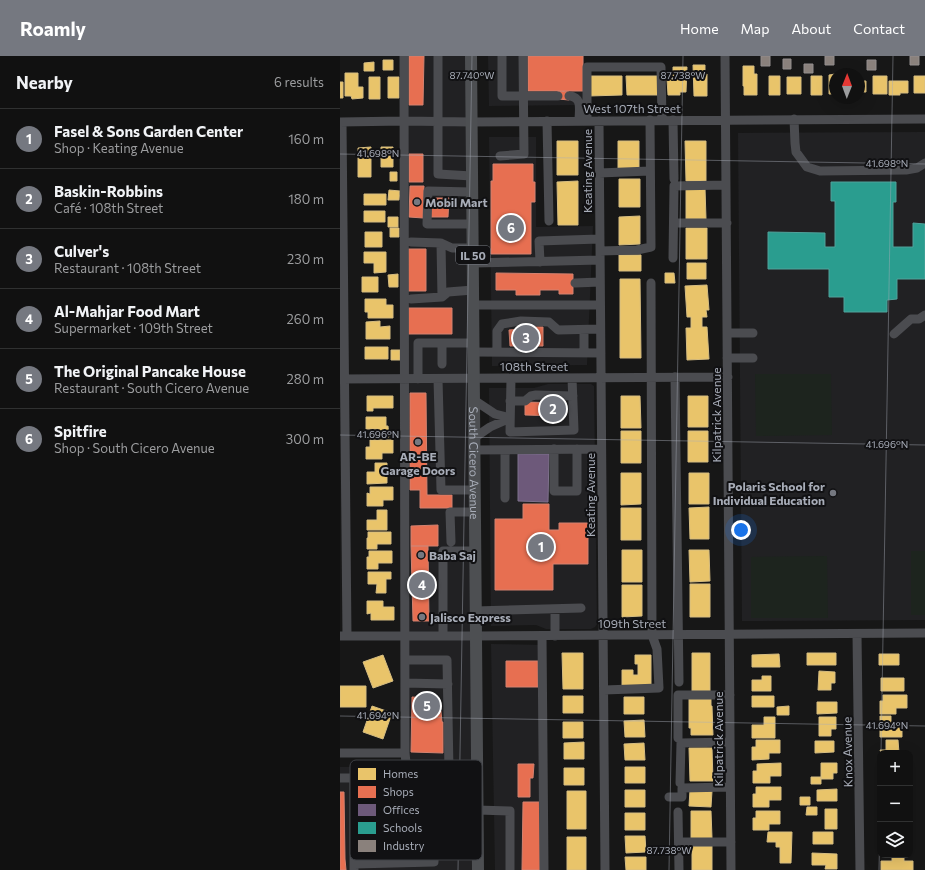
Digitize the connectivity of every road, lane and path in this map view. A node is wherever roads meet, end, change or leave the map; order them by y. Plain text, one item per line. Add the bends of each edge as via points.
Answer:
1 (404, 56) edge
2 (438, 56) edge
3 (471, 56) edge
4 (502, 56) edge
5 (524, 56) edge
6 (725, 56) edge
7 (523, 96) junction
8 (558, 96) dead end
9 (569, 96) dead end
10 (794, 119) junction
11 (925, 119) edge
12 (650, 120) junction
13 (662, 120) junction
14 (673, 120) junction
15 (726, 120) junction
16 (404, 121) junction
17 (523, 121) junction
18 (547, 121) junction
19 (583, 121) junction
20 (598, 121) junction
21 (341, 122) edge
22 (438, 122) junction
23 (471, 122) junction
24 (500, 156) dead end
25 (925, 162) edge
26 (650, 171) junction
27 (599, 173) junction
28 (472, 176) junction
29 (674, 179) dead end
30 (726, 185) junction
31 (472, 192) junction
32 (548, 221) dead end
33 (674, 223) junction
34 (726, 223) junction
35 (472, 224) junction
36 (600, 239) junction
37 (411, 242) dead end
38 (441, 243) junction
39 (473, 248) junction
40 (600, 255) junction
41 (673, 258) dead end
42 (540, 262) junction
43 (473, 263) junction
44 (600, 282) junction
45 (575, 283) dead end
46 (651, 283) dead end
47 (473, 290) junction
48 (442, 297) junction
49 (411, 299) dead end
50 (473, 305) junction
51 (600, 305) junction
52 (925, 316) edge
53 (600, 329) junction
54 (584, 330) junction
55 (727, 334) junction
56 (753, 334) dead end
57 (894, 334) dead end
58 (442, 343) junction
59 (473, 348) junction
60 (497, 352) junction
61 (584, 353) junction
62 (601, 353) junction
63 (727, 358) junction
64 (753, 358) dead end
65 (442, 364) dead end
66 (675, 377) junction
67 (728, 377) junction
68 (474, 378) junction
69 (510, 378) junction
70 (572, 378) junction
71 (601, 378) junction
72 (651, 378) junction
73 (342, 379) edge
74 (404, 379) junction
75 (418, 379) junction
76 (438, 379) junction
77 (573, 396) junction
78 (474, 400) junction
79 (510, 401) junction
80 (510, 418) junction
81 (474, 444) junction
82 (554, 449) junction
83 (577, 449) junction
84 (601, 449) junction
85 (505, 450) junction
86 (474, 490) junction
87 (505, 498) dead end
88 (475, 512) junction
89 (451, 542) dead end
90 (475, 551) junction
91 (581, 608) dead end
92 (554, 609) junction
93 (475, 611) junction
94 (925, 633) edge
95 (857, 634) junction
96 (652, 635) junction
97 (679, 635) junction
98 (729, 635) junction
99 (343, 636) edge
100 (405, 636) junction
101 (443, 636) junction
102 (476, 636) junction
103 (542, 636) junction
104 (555, 636) junction
105 (603, 636) junction
106 (405, 660) junction
107 (679, 682) dead end
108 (405, 683) junction
109 (448, 684) junction
110 (604, 690) junction
111 (730, 695) junction
112 (678, 738) dead end
113 (730, 742) junction
114 (340, 753) edge
115 (406, 753) junction
116 (406, 760) edge
117 (448, 760) edge
118 (477, 760) edge
119 (680, 783) dead end
120 (730, 787) junction
121 (669, 797) dead end
122 (482, 810) edge
123 (678, 812) dead end
124 (679, 842) junction
125 (731, 842) junction
126 (381, 860) edge
127 (434, 860) edge
128 (478, 860) edge
129 (381, 863) junction
130 (354, 867) edge
131 (478, 870) edge
132 (510, 870) edge
133 (544, 870) edge
134 (605, 870) edge
135 (679, 870) edge
136 (731, 870) edge
137 (860, 870) edge

1 - 16 street
2 - 22 street
3 - 23 main road, South Cicero Avenue / IL 50
4 - 7 street via 502,96
5 - 7 street
6 - 15 street, Kilpatrick Avenue
7 - 8 street
7 - 17 street
9 - 19 street via 575,96 579,100
10 - 11 street, West 107th Street
10 - 15 street, West 107th Street
10 - 25 street via 796,152 807,167 820,171 906,170 917,168
12 - 13 street, West 107th Street
12 - 20 street, West 107th Street
12 - 26 street
13 - 14 street, West 107th Street
13 - 19 street via 661,67 586,66
14 - 15 street, West 107th Street
14 - 29 street
15 - 30 street, Kilpatrick Avenue
16 - 21 street, West 107th Street
16 - 22 street, West 107th Street
16 - 74 street
17 - 18 street, West 107th Street
17 - 23 street, West 107th Street
17 - 24 street via 524,154
18 - 19 street, West 107th Street
18 - 32 street
19 - 20 street, West 107th Street
20 - 27 street, Keating Avenue
21 - 73 street
22 - 23 street, West 107th Street
22 - 28 street via 438,174
23 - 28 main road, South Cicero Avenue / IL 50
26 - 27 street
26 - 40 street via 651,247
27 - 36 street, Keating Avenue
28 - 31 main road, South Cicero Avenue / IL 50
30 - 33 street via 674,186
30 - 34 street, Kilpatrick Avenue
31 - 35 main road, South Cicero Avenue / IL 50
31 - 35 street via 428,191 427,224
33 - 34 street
33 - 41 street
34 - 55 street, Kilpatrick Avenue
35 - 39 main road, South Cicero Avenue / IL 50
36 - 40 street, Keating Avenue
36 - 42 street via 539,241
37 - 38 street
38 - 39 street via 452,248
38 - 48 street
39 - 43 main road, South Cicero Avenue / IL 50
40 - 42 street
40 - 44 street, Keating Avenue
42 - 43 street
43 - 47 main road, South Cicero Avenue / IL 50
44 - 45 street
44 - 51 street, Keating Avenue
46 - 72 street
47 - 48 street via 448,292
47 - 50 main road, South Cicero Avenue / IL 50
48 - 49 street
50 - 51 street
50 - 59 main road, South Cicero Avenue / IL 50
51 - 53 street, Keating Avenue
52 - 57 street via 919,319 911,318
53 - 54 street
53 - 62 street, Keating Avenue
54 - 60 street via 558,330 549,322 521,321 502,324 496,331
54 - 61 street
55 - 56 street
55 - 63 street, Kilpatrick Avenue
58 - 59 street
58 - 65 street
58 - 75 street via 418,343
59 - 60 street
59 - 68 main road, South Cicero Avenue / IL 50
60 - 61 street
61 - 62 street
62 - 71 street, Keating Avenue
63 - 64 street
63 - 67 street, Kilpatrick Avenue
66 - 67 street, 108th Street
66 - 72 street, 108th Street
66 - 97 street
67 - 98 street, Kilpatrick Avenue
68 - 69 street, 108th Street
68 - 76 street, 108th Street
68 - 78 main road, South Cicero Avenue / IL 50
69 - 70 street, 108th Street
69 - 79 street
70 - 71 street, 108th Street
70 - 77 street
71 - 72 street, 108th Street
71 - 84 street, Keating Avenue
72 - 96 street
73 - 74 street, 108th Street
73 - 99 street
74 - 75 street, 108th Street
74 - 100 street
75 - 76 street, 108th Street
76 - 86 street via 441,490
77 - 79 street via 536,395 525,401
77 - 80 street via 574,430 510,432
78 - 80 street via 495,414
78 - 81 main road, South Cicero Avenue / IL 50
79 - 80 street
80 - 81 street via 490,427
81 - 85 street
81 - 86 main road, South Cicero Avenue / IL 50
82 - 83 street
82 - 83 street via 554,491 577,491
82 - 85 street
83 - 84 street
84 - 105 street, Keating Avenue
85 - 87 street
86 - 88 main road, South Cicero Avenue / IL 50
88 - 89 street via 450,512
88 - 90 main road, South Cicero Avenue / IL 50
90 - 93 main road, South Cicero Avenue / IL 50
90 - 101 street via 443,551
91 - 92 street
92 - 93 street
92 - 104 street
93 - 102 main road, South Cicero Avenue / IL 50
94 - 95 street, 109th Street
95 - 98 street, 109th Street
95 - 137 street, Knox Avenue
96 - 97 street, 109th Street
96 - 105 street, 109th Street
96 - 110 street via 657,649 659,688
97 - 98 street, 109th Street
97 - 107 street
98 - 111 street, Kilpatrick Avenue
99 - 100 street, 109th Street
100 - 101 street, 109th Street
100 - 106 street
101 - 102 street, 109th Street
102 - 103 street, 109th Street
102 - 118 main road, South Cicero Avenue / IL 50
103 - 104 street, 109th Street
103 - 133 street
104 - 105 street, 109th Street
105 - 110 street, Keating Avenue
106 - 108 street
106 - 109 street via 447,660
108 - 109 street
108 - 115 street
109 - 117 street
110 - 134 street, Keating Avenue
111 - 112 street via 678,695
111 - 113 street, Kilpatrick Avenue
113 - 119 street via 681,743
113 - 120 street, Kilpatrick Avenue
114 - 115 street
115 - 116 street
120 - 121 street via 682,788 682,797
120 - 125 street, Kilpatrick Avenue
122 - 132 street via 510,811
123 - 124 street
124 - 125 street
124 - 135 street
125 - 136 street, Kilpatrick Avenue
126 - 129 street
127 - 129 street
128 - 131 main road, South Cicero Avenue / IL 50
129 - 130 street

